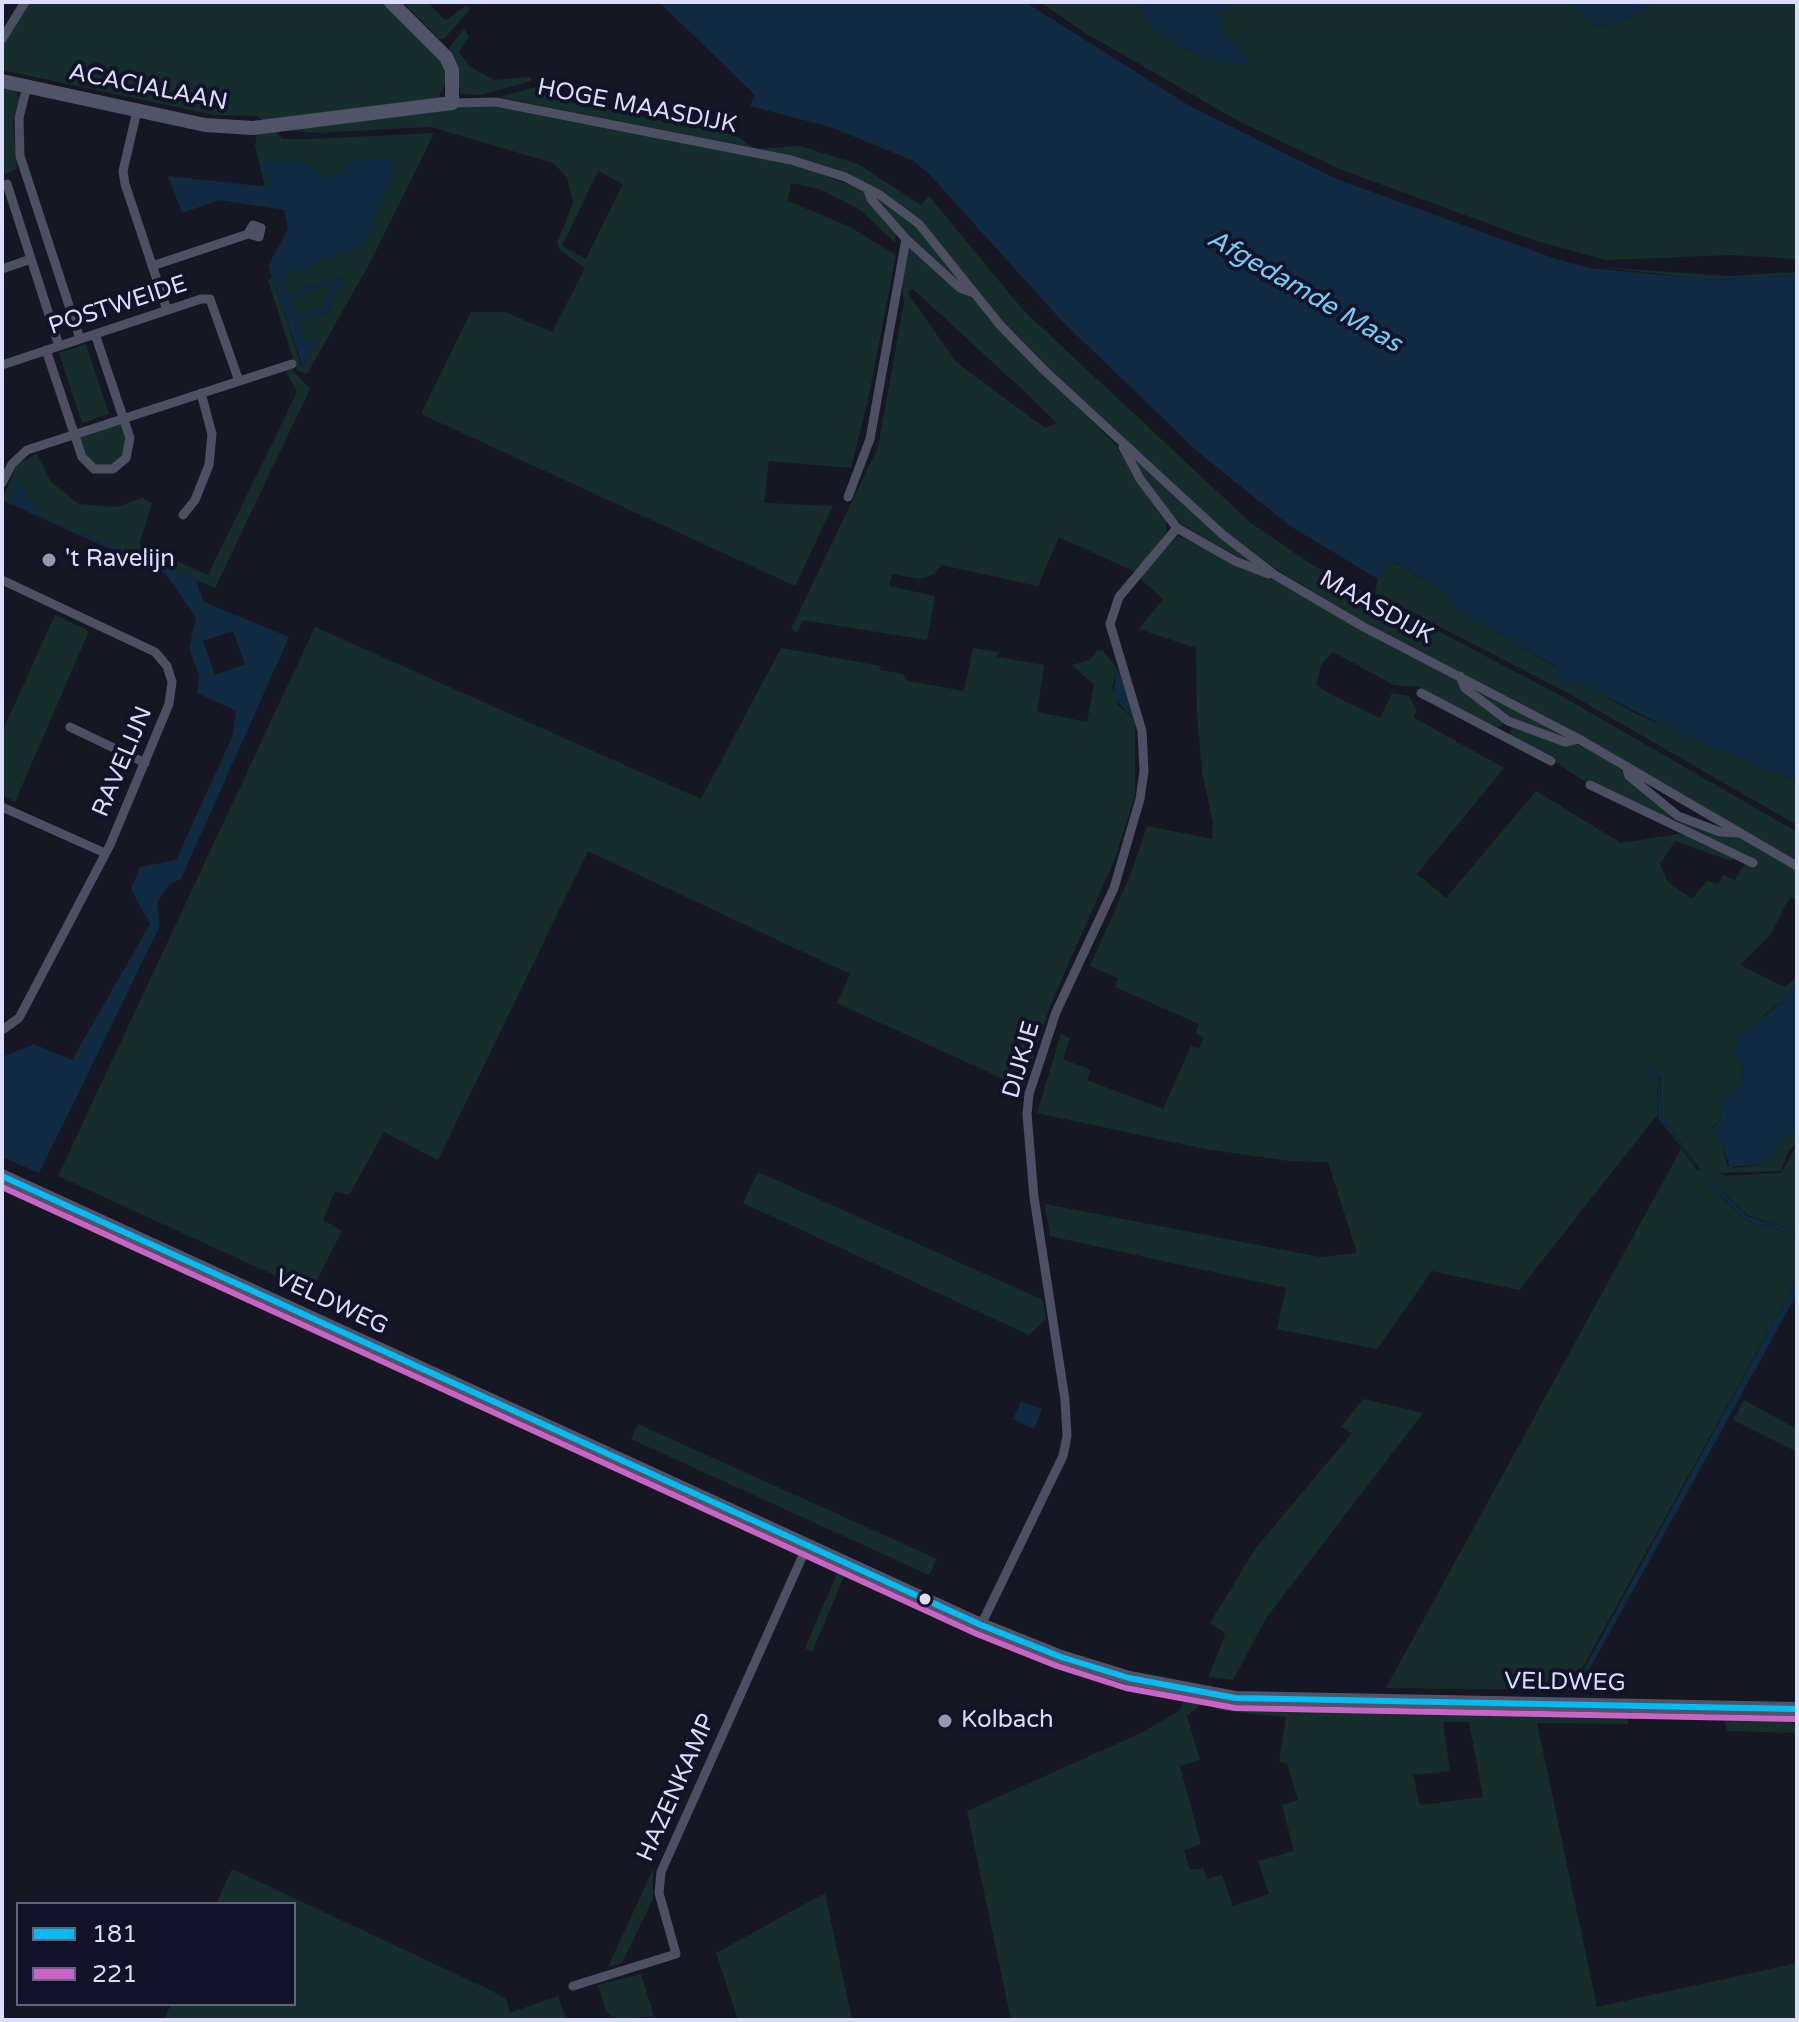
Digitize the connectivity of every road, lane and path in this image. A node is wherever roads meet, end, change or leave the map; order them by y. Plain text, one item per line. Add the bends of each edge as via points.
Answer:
1 (25, 2) edge
2 (391, 2) edge
3 (2, 39) edge
4 (2, 81) edge
5 (27, 86) junction
6 (452, 103) junction
7 (137, 111) junction
8 (23, 170) junction
9 (5, 185) edge
10 (867, 188) junction
11 (248, 234) dead end
12 (906, 239) junction
13 (47, 242) junction
14 (28, 248) junction
15 (54, 262) junction
16 (33, 264) junction
17 (152, 266) junction
18 (2, 269) edge
19 (974, 293) junction
20 (167, 310) junction
21 (95, 334) junction
22 (80, 339) junction
23 (59, 346) junction
24 (46, 350) junction
25 (292, 364) dead end
26 (2, 365) edge
27 (239, 381) junction
28 (201, 393) junction
29 (123, 418) junction
30 (74, 434) junction
31 (1122, 444) junction
32 (2, 483) edge
33 (848, 497) dead end
34 (183, 515) dead end
35 (1177, 528) junction
36 (1275, 575) junction
37 (2, 580) edge
38 (1460, 676) junction
39 (1421, 693) dead end
40 (1508, 721) junction
41 (70, 727) dead end
42 (1502, 734) junction
43 (1579, 739) junction
44 (1551, 761) dead end
45 (145, 763) junction
46 (1626, 766) junction
47 (1590, 785) dead end
48 (2, 807) edge
49 (1675, 820) junction
50 (1740, 833) junction
51 (105, 853) junction
52 (1753, 863) dead end
53 (1797, 866) edge
54 (2, 1030) edge
55 (2, 1176) edge
56 (808, 1544) junction
57 (981, 1625) junction
58 (1797, 1709) edge
59 (573, 1986) dead end

1 - 3 street
2 - 6 street via 446,57 452,70
4 - 5 street, ACACIALAAN
5 - 7 street, ACACIALAAN
5 - 8 street via 19,128
6 - 7 street, ACACIALAAN via 253,128
6 - 10 street, HOGE MAASDIJK via 496,102 779,158
7 - 17 street via 123,171
8 - 9 street
8 - 13 street
9 - 14 street
10 - 12 street
10 - 19 street, MAASDIJK via 919,224
11 - 17 street
12 - 19 street, MAASDIJK via 960,288
12 - 33 street via 870,439
13 - 14 street
13 - 15 street
14 - 16 street
15 - 16 street
15 - 22 street
16 - 18 street
16 - 23 street
17 - 20 street
19 - 31 street, MAASDIJK
20 - 21 street, POSTWEIDE
20 - 27 street, POSTWEIDE via 210,299
21 - 22 street, POSTWEIDE
21 - 29 street
22 - 23 street, POSTWEIDE
23 - 24 street, POSTWEIDE
24 - 26 street, POSTWEIDE
24 - 30 street
25 - 27 street
27 - 28 street
28 - 29 street
28 - 34 street via 212,434 209,465
29 - 30 street
29 - 30 street via 130,450 113,469 94,469 85,462
30 - 32 street via 27,450
31 - 35 street, MAASDIJK via 1140,479
31 - 36 street, MAASDIJK
35 - 36 street, MAASDIJK via 1257,571
35 - 57 street, DIJKJE via 1119,597 1110,624 1142,731 1140,799 1114,888 1056,1012 1029,1094 1034,1197 1067,1436 1063,1456
36 - 38 street, MAASDIJK
37 - 45 street, RAVELIJN via 161,658 172,691
38 - 40 street, MAASDIJK via 1465,688
38 - 43 street, MAASDIJK
39 - 42 street
40 - 42 street
40 - 43 street, MAASDIJK via 1565,742
41 - 45 street
42 - 44 street
43 - 46 street, MAASDIJK
45 - 51 street, RAVELIJN
46 - 49 street, MAASDIJK via 1629,776
46 - 50 street, MAASDIJK
47 - 49 street, MAASDIJK
48 - 51 street
49 - 50 street, MAASDIJK
49 - 52 street, MAASDIJK
50 - 53 street, MAASDIJK
51 - 54 street, RAVELIJN via 19,1018
55 - 56 street, VELDWEG
56 - 57 street, VELDWEG
56 - 59 street, HAZENKAMP via 661,1872 659,1893 676,1954
57 - 58 street, VELDWEG via 1129,1678 1235,1698

